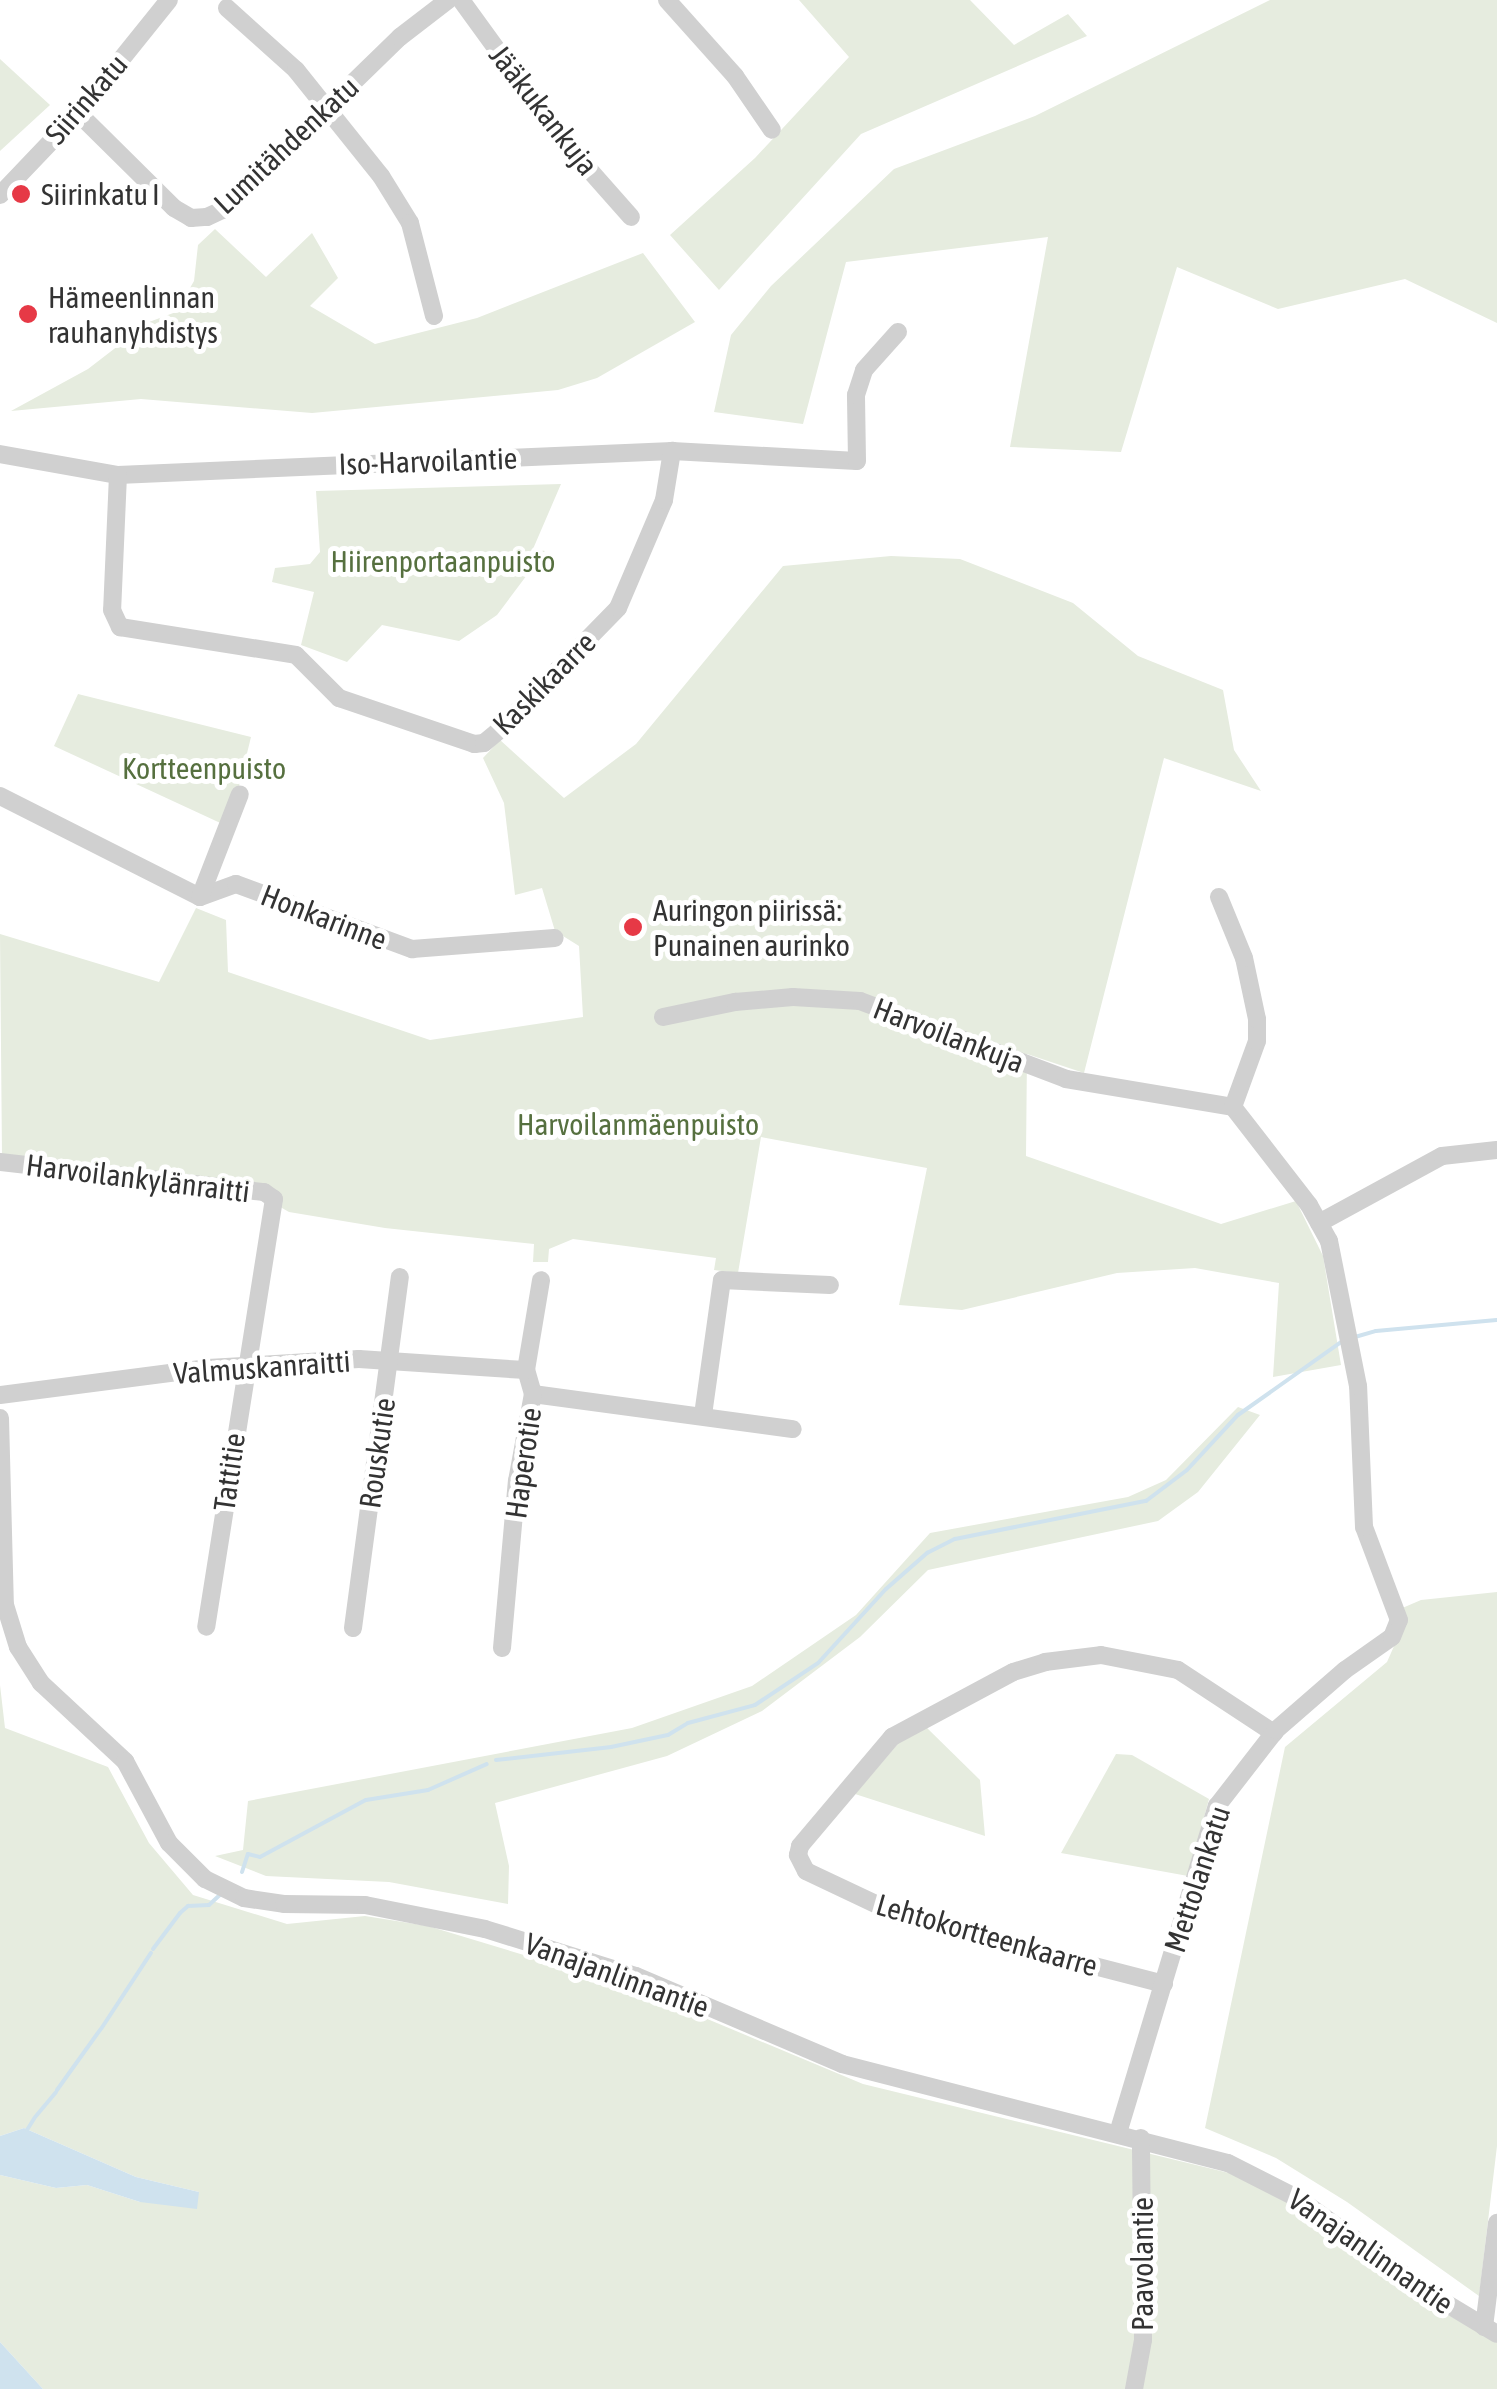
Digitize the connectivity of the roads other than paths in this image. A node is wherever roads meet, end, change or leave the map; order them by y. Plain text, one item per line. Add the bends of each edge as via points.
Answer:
1 (169, 0) edge
2 (448, 0) edge
3 (461, 0) edge
4 (667, 0) edge
5 (227, 8) dead end
6 (329, 107) junction
7 (78, 113) junction
8 (772, 130) dead end
9 (0, 194) edge
10 (632, 217) dead end
11 (434, 316) dead end
12 (898, 332) dead end
13 (672, 450) junction
14 (0, 454) edge
15 (118, 475) junction
16 (240, 794) dead end
17 (0, 796) edge
18 (200, 897) junction
19 (1219, 897) dead end
20 (554, 938) dead end
21 (663, 1016) dead end
22 (1233, 1107) junction
23 (1497, 1150) edge
24 (0, 1162) edge
25 (274, 1199) joint
26 (1319, 1223) junction
27 (400, 1277) dead end
28 (541, 1280) dead end
29 (830, 1284) dead end
30 (389, 1360) junction
31 (244, 1366) junction
32 (526, 1370) junction
33 (533, 1394) junction
34 (0, 1395) edge
35 (704, 1415) junction
36 (0, 1418) edge
37 (793, 1429) dead end
38 (206, 1627) dead end
39 (353, 1628) dead end
40 (502, 1648) dead end
41 (1274, 1733) junction
42 (1164, 1984) junction
43 (1118, 2132) junction
44 (1141, 2138) junction
45 (1497, 2224) edge
46 (1490, 2330) edge
47 (1134, 2389) edge

1 - 7 street, Siirinkatu
2 - 6 street, Lumitähdenkatu
3 - 10 street, Jääkukankuja via 562,139
4 - 8 street
5 - 6 street
6 - 7 street, Lumitähdenkatu via 222,210 192,218
6 - 11 street via 410,223
7 - 9 street, Siirinkatu
12 - 13 street, Iso-Harvoilantie via 864,370 856,395 857,461
13 - 15 street, Iso-Harvoilantie
13 - 15 street, Kaskikaarre via 664,500 618,608 497,732 474,744 339,698 296,656 120,627 112,610
14 - 15 street, Iso-Harvoilantie
16 - 18 street
17 - 18 street
18 - 20 street, Honkarinne via 236,884 412,948
19 - 22 street via 1244,958 1257,1019 1258,1041
21 - 22 street, Harvoilankuja via 793,997 860,1001 1066,1078
22 - 26 street
23 - 26 street via 1442,1156
24 - 25 street, Harvoilankylänraitti via 264,1192
25 - 31 street, Tattitie
26 - 41 street, Mettolankatu via 1344,1296 1354,1360 1364,1527 1398,1612 1396,1631
27 - 30 street, Rouskutie
28 - 32 street, Haperotie
29 - 35 street via 722,1280
30 - 31 street, Valmuskanraitti
30 - 32 street, Valmuskanraitti
30 - 39 street, Rouskutie
31 - 34 street, Valmuskanraitti
31 - 38 street, Tattitie
32 - 33 street, Haperotie
33 - 35 street
33 - 40 street, Haperotie via 517,1481
35 - 37 street
36 - 43 street, Vanajanlinnantie via 5,1606 18,1647 41,1683 126,1760 169,1843 205,1879 244,1898 365,1905 486,1929 636,1976 842,2064
41 - 42 street, Mettolankatu via 1217,1806
41 - 42 street, Lehtokortteenkaarre via 1178,1670 1102,1655 1045,1662 892,1736 800,1846 806,1870 901,1916
42 - 43 street, Mettolankatu
43 - 44 street, Vanajanlinnantie
44 - 46 street, Vanajanlinnantie via 1228,2163 1298,2198
44 - 47 street, Paavolantie via 1143,2323
45 - 46 street

